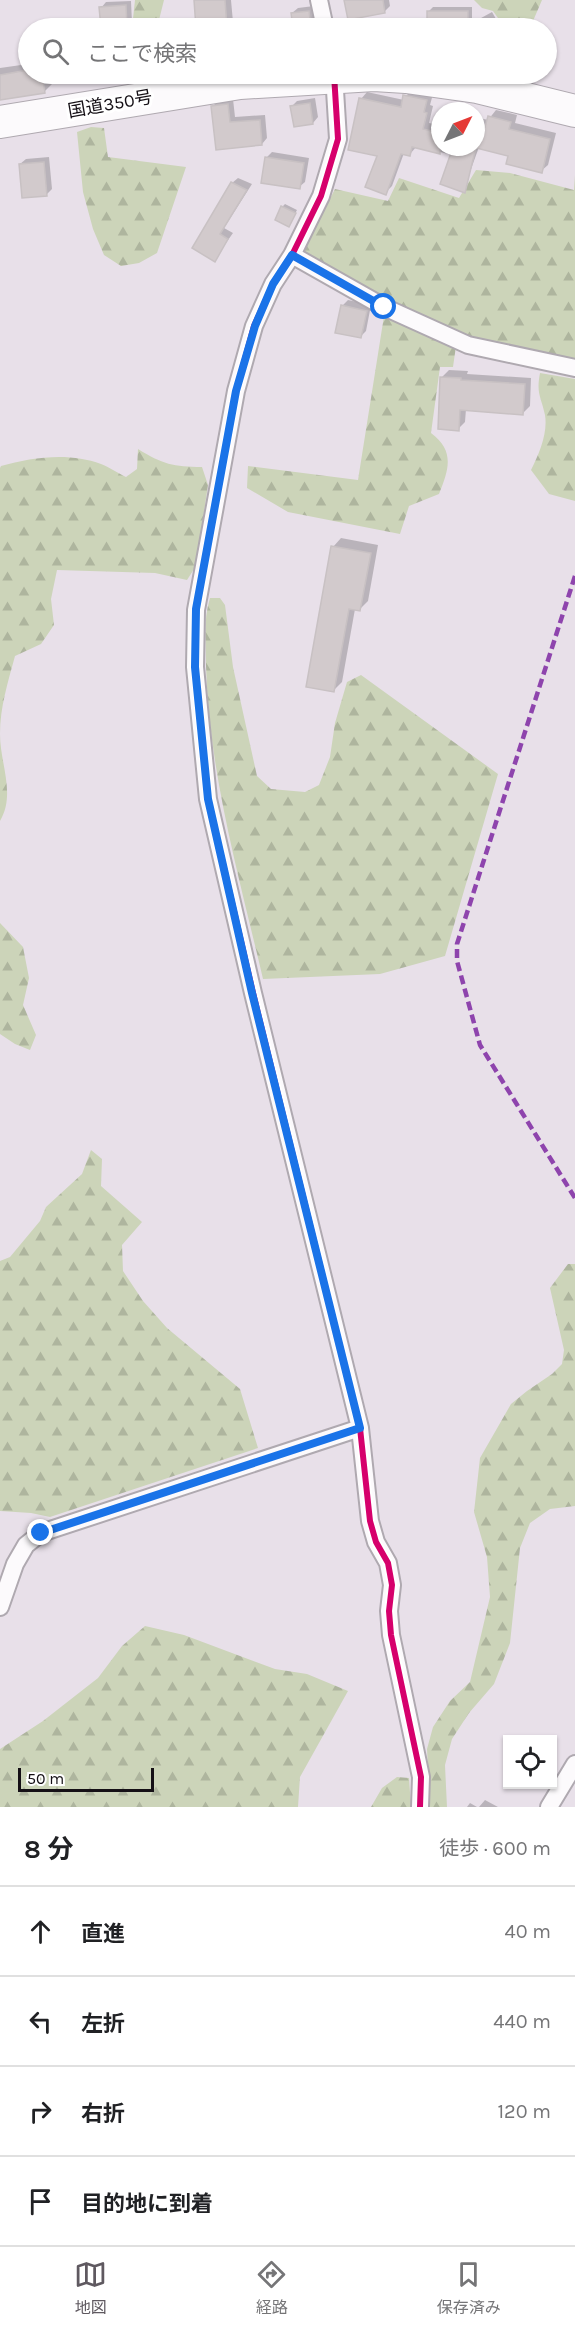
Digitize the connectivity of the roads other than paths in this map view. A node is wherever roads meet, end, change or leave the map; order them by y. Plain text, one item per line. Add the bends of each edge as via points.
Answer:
1 (319, 0) edge
2 (323, 18) edge
3 (234, 84) edge
4 (335, 84) edge
5 (455, 84) edge
6 (575, 111) edge
7 (0, 122) edge
8 (292, 255) junction
9 (575, 368) edge
10 (360, 1428) junction
11 (0, 1607) edge
12 (575, 1764) edge
13 (420, 1807) edge
14 (549, 1807) edge

1 - 2 street
3 - 7 highway, 国道350号
4 - 8 street via 338,139 321,196
5 - 6 highway, 国道350号
8 - 9 street via 384,307 468,345
8 - 10 street via 273,284 255,326 236,391 196,609 195,667 208,799
10 - 11 street via 41,1533 26,1545 15,1564
10 - 13 street via 370,1521 388,1563 392,1585 391,1635 421,1777
12 - 14 street

